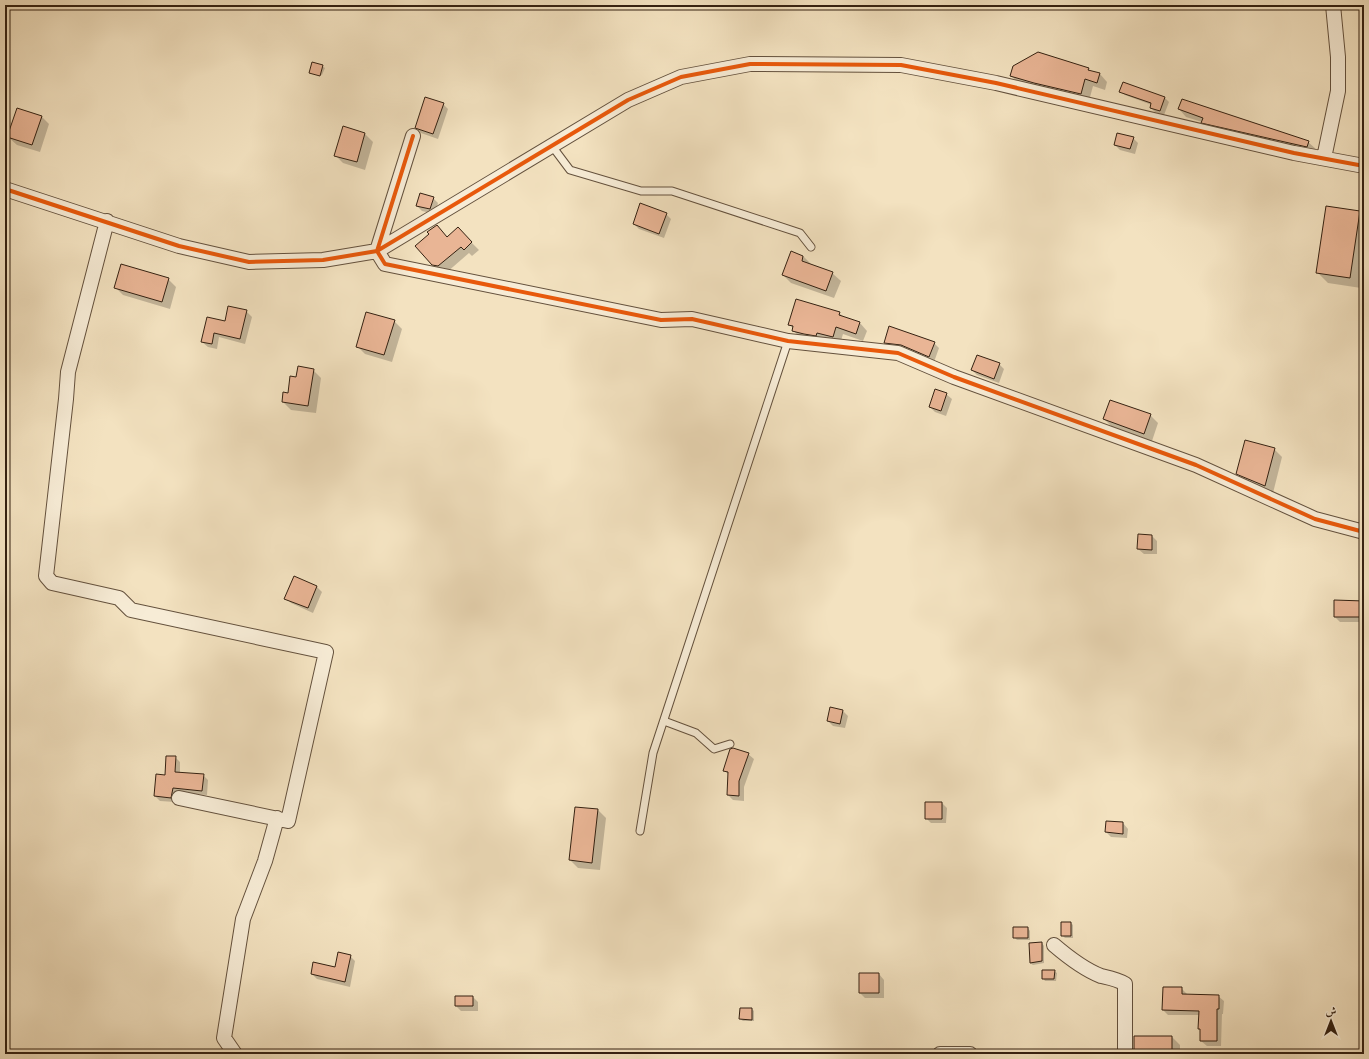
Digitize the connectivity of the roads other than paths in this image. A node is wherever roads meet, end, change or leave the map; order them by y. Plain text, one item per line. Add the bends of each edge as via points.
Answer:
1 (1333, 5) edge
2 (413, 136) dead end
3 (552, 146) junction
4 (1324, 158) junction
5 (1364, 166) edge
6 (5, 189) edge
7 (106, 221) junction
8 (811, 247) dead end
9 (377, 252) junction
10 (788, 341) junction
11 (1364, 532) edge
12 (664, 721) junction
13 (730, 744) dead end
14 (180, 798) dead end
15 (277, 818) junction
16 (640, 831) dead end
17 (1054, 945) dead end
18 (234, 1054) edge
19 (940, 1054) edge
20 (970, 1054) edge
21 (1125, 1054) edge

1 - 4 street via 1338,91
2 - 9 street
3 - 4 street via 628,100 681,77 750,64 901,65 996,83
3 - 8 lane via 570,170 641,191 672,191 800,233
3 - 9 street
4 - 5 street
6 - 7 street
7 - 9 street via 179,246 249,262 323,260
7 - 15 street via 68,372 46,576 52,583 119,598 131,610 326,652 288,821
9 - 10 street via 385,264 661,320 692,319
10 - 11 street via 898,353 954,377 1196,465 1315,519
10 - 12 lane
12 - 13 lane via 696,733 714,749
12 - 16 lane via 653,753
14 - 15 street
15 - 18 street via 265,861 243,919 224,1038
17 - 21 street via 1074,961 1100,975 1125,984
19 - 20 street

